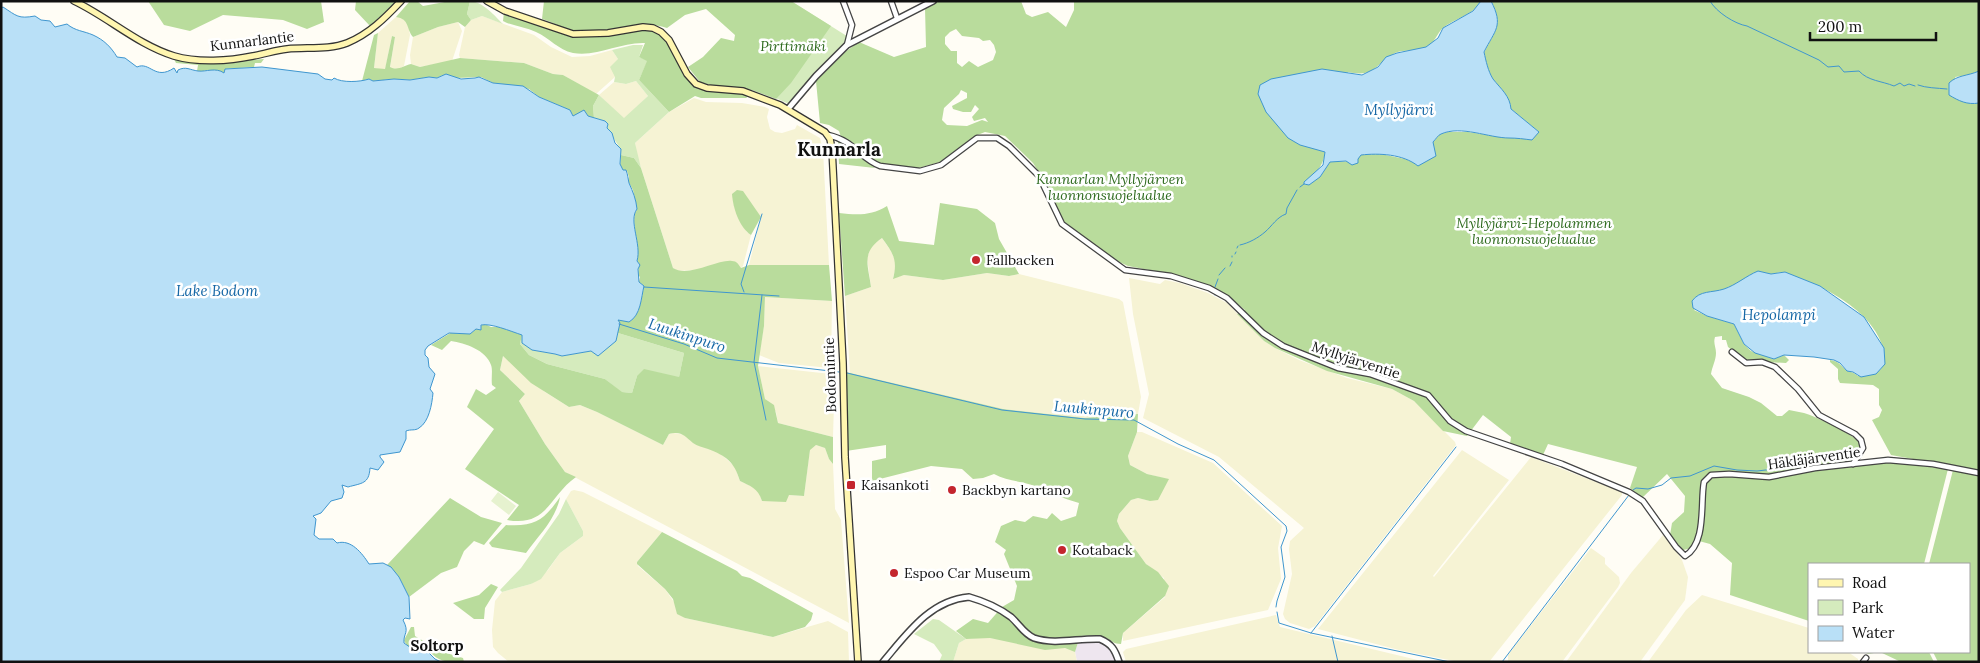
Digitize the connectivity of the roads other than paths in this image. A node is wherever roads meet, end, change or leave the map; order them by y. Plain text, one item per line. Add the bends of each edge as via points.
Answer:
1 (74, 1) edge
2 (401, 1) edge
3 (487, 1) edge
4 (843, 1) edge
5 (892, 1) edge
6 (933, 1) edge
7 (897, 18) junction
8 (847, 45) junction
9 (788, 109) junction
10 (828, 135) junction
11 (1732, 352) dead end
12 (1853, 464) junction
13 (1979, 473) edge
14 (1685, 556) joint
15 (858, 662) edge
16 (883, 662) edge
17 (1119, 662) edge

1 - 2 main road, Kunnarlantie via 162,51 186,58 223,60 284,49 345,44 369,31
3 - 9 main road via 505,11 573,34 608,33 643,26 653,28 668,40 696,84 752,94
4 - 8 street via 852,25
5 - 7 street
6 - 7 street
7 - 8 street
8 - 9 street
9 - 10 main road
10 - 14 street, Myllyjärventie via 849,143 880,166 920,171 941,165 977,138 991,137 1003,141 1039,176 1062,224 1125,270 1171,276 1209,288 1227,298 1262,333 1283,346 1338,368 1370,374 1428,395 1450,421 1466,431 1562,464 1629,492 1643,501
10 - 15 main road, Bodomintie via 832,149 844,457
11 - 12 street via 1746,363 1775,367 1819,415 1855,434 1863,448
12 - 13 street, Häkläjärventie via 1888,460
12 - 14 street, Häkläjärventie via 1770,477 1708,476 1703,486 1697,542
16 - 17 street via 926,614 969,597 1002,611 1035,638 1049,641 1100,639 1107,642 1114,648

